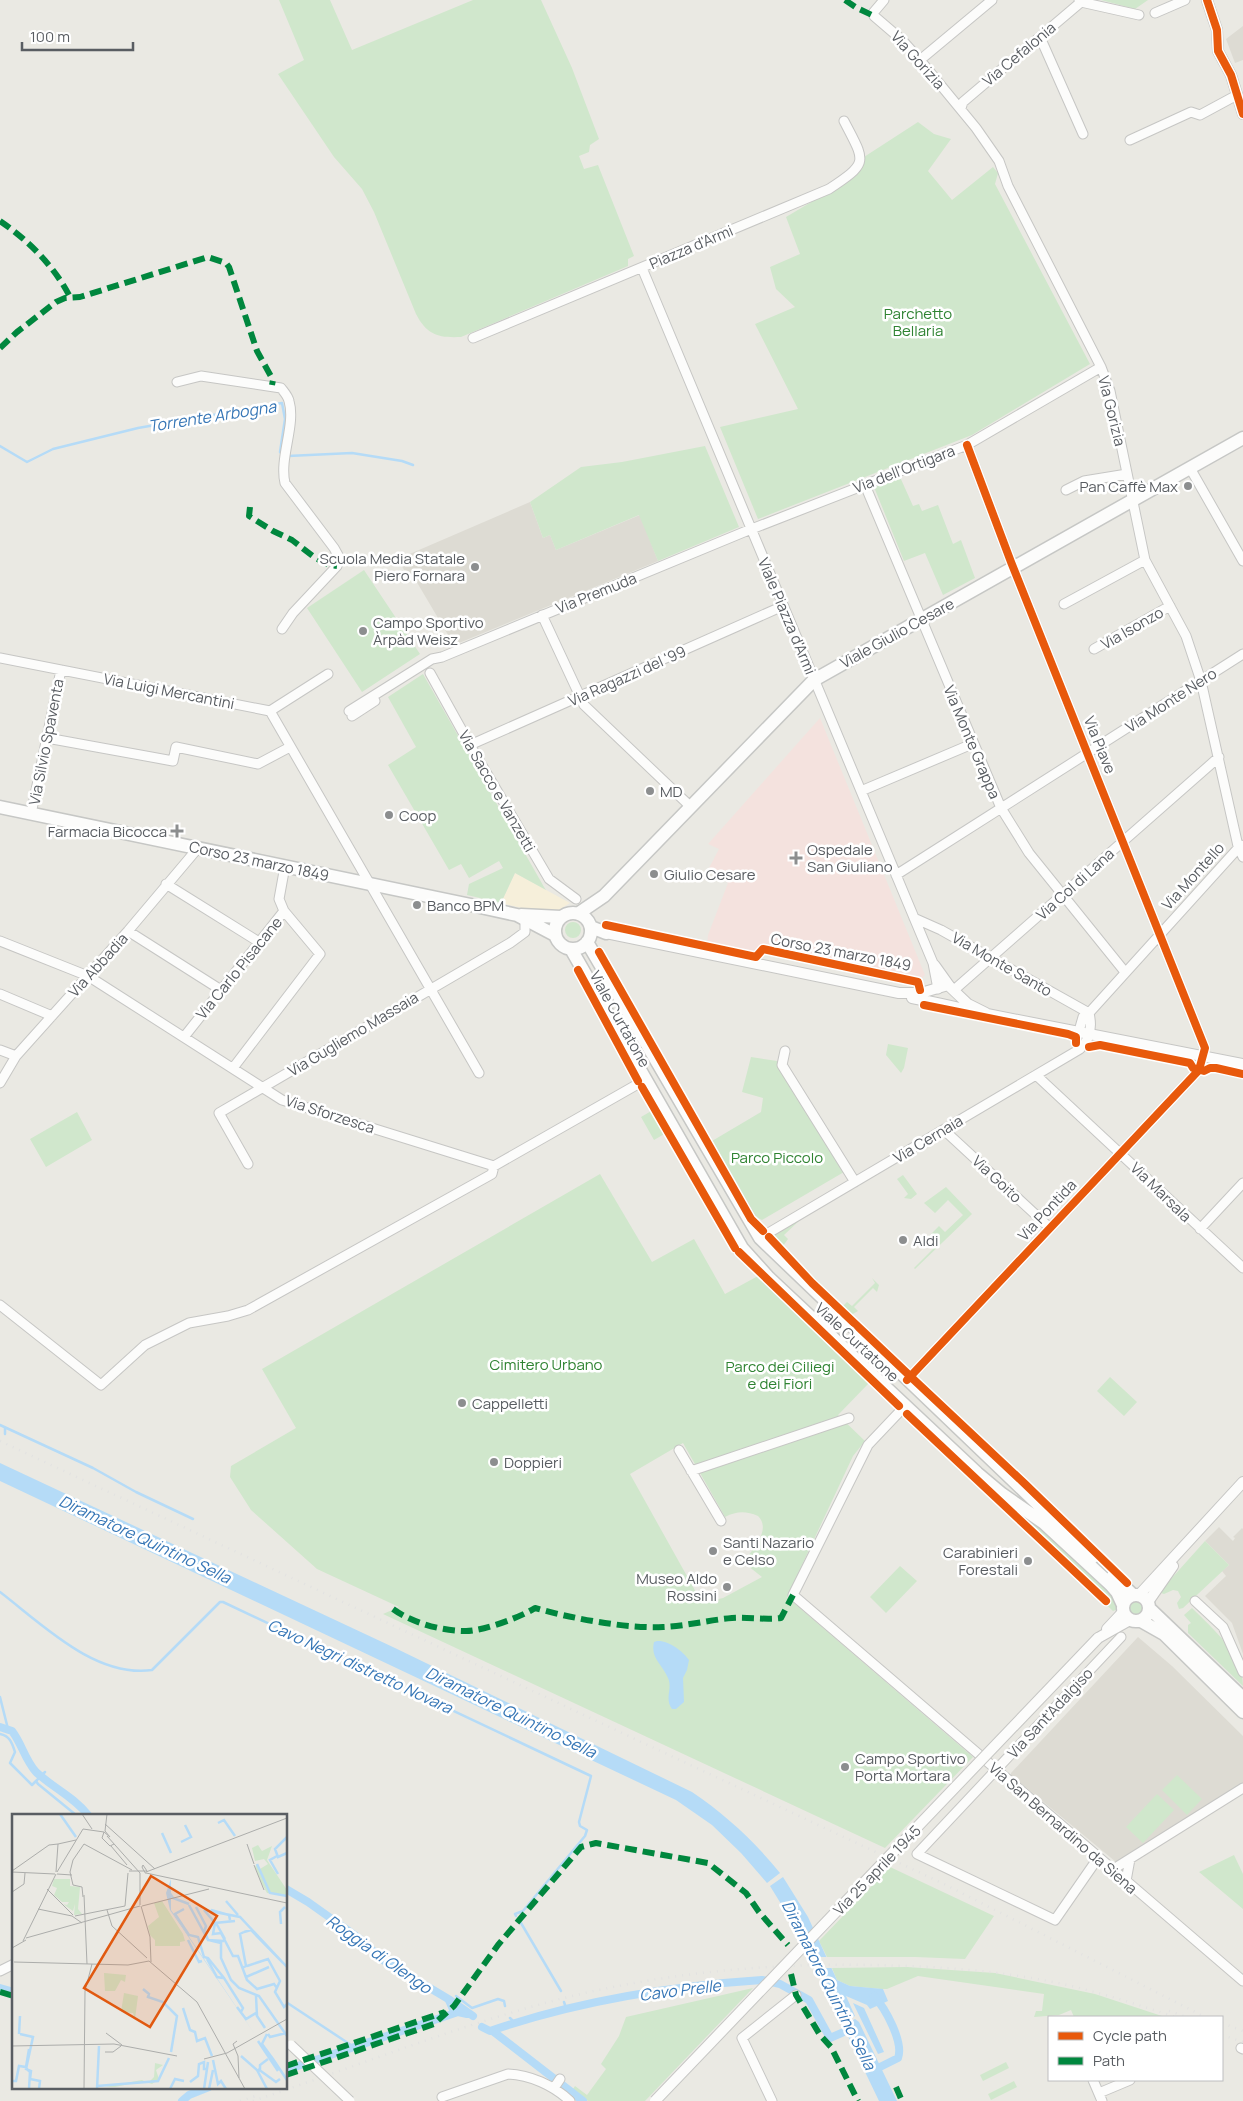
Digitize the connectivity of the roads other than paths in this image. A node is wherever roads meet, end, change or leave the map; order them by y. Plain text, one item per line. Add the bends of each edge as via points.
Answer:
1 (884, 0) edge
2 (992, 0) edge
3 (1185, 0) edge
4 (1207, 0) edge
5 (1080, 1) edge
6 (1155, 13) dead end
7 (1139, 14) dead end
8 (1040, 37) junction
9 (920, 60) junction
10 (1237, 95) junction
11 (960, 108) junction
12 (1243, 114) edge
13 (844, 121) dead end
14 (1083, 134) dead end
15 (1130, 140) dead end
16 (642, 268) junction
17 (473, 338) dead end
18 (1102, 367) junction
19 (177, 382) dead end
20 (1243, 438) edge
21 (967, 444) junction
22 (1190, 468) junction
23 (1127, 474) junction
24 (865, 485) junction
25 (1066, 490) dead end
26 (1133, 501) junction
27 (751, 529) junction
28 (1145, 560) junction
29 (1243, 561) edge
30 (1014, 568) junction
31 (1064, 604) dead end
32 (783, 606) junction
33 (1170, 606) junction
34 (542, 616) junction
35 (922, 620) junction
36 (282, 629) dead end
37 (1094, 649) dead end
38 (1243, 654) edge
39 (442, 657) junction
40 (0, 658) edge
41 (61, 670) junction
42 (430, 673) junction
43 (328, 674) dead end
44 (814, 680) junction
45 (1201, 681) junction
46 (579, 697) junction
47 (270, 711) junction
48 (47, 738) junction
49 (972, 744) junction
50 (470, 745) junction
51 (290, 746) junction
52 (1088, 753) junction
53 (1219, 757) junction
54 (861, 791) junction
55 (691, 807) junction
56 (0, 808) edge
57 (1001, 808) junction
58 (32, 814) junction
59 (1123, 841) junction
60 (1240, 845) edge
61 (198, 848) junction
62 (1243, 857) edge
63 (285, 866) junction
64 (896, 875) junction
65 (368, 883) junction
66 (166, 884) junction
67 (1064, 894) junction
68 (604, 896) junction
69 (576, 899) dead end
70 (284, 911) junction
71 (579, 913) junction
72 (521, 917) junction
73 (560, 917) junction
74 (914, 918) junction
75 (128, 931) junction
76 (589, 932) junction
77 (606, 933) joint
78 (1159, 934) junction
79 (555, 935) junction
80 (0, 941) edge
81 (260, 942) junction
82 (571, 949) junction
83 (992, 958) junction
84 (933, 963) junction
85 (1125, 972) junction
86 (88, 976) junction
87 (430, 989) junction
88 (937, 989) junction
89 (953, 989) junction
90 (221, 990) junction
91 (899, 993) junction
92 (0, 994) edge
93 (943, 1003) junction
94 (986, 1012) junction
95 (1089, 1013) junction
96 (52, 1016) junction
97 (1084, 1032) junction
98 (184, 1037) junction
99 (0, 1050) edge
100 (785, 1051) dead end
101 (16, 1056) junction
102 (1204, 1056) junction
103 (1243, 1064) edge
104 (233, 1068) junction
105 (479, 1073) dead end
106 (1036, 1075) junction
107 (645, 1080) junction
108 (0, 1083) edge
109 (264, 1087) junction
110 (944, 1130) junction
111 (1120, 1152) junction
112 (248, 1164) dead end
113 (494, 1166) junction
114 (855, 1182) junction
115 (1243, 1183) edge
116 (1050, 1228) junction
117 (1200, 1229) junction
118 (760, 1238) junction
119 (1243, 1268) edge
120 (0, 1305) edge
121 (907, 1380) junction
122 (905, 1406) junction
123 (849, 1418) dead end
124 (680, 1450) dead end
125 (691, 1470) junction
126 (1243, 1482) edge
127 (1243, 1488) edge
128 (721, 1521) dead end
129 (1142, 1600) junction
130 (1196, 1601) dead end
131 (1130, 1614) junction
132 (1121, 1637) dead end
133 (1243, 1672) edge
134 (1243, 1698) edge
135 (1243, 1712) edge
136 (996, 1770) junction
137 (1243, 1788) edge
138 (1098, 1858) junction
139 (1130, 1859) junction
140 (1112, 1870) junction
141 (1126, 1881) junction
142 (12, 1965) edge
143 (0, 1971) edge
144 (1243, 1981) edge
145 (796, 1995) dead end
146 (289, 2044) edge
147 (1093, 2081) edge
148 (1128, 2081) edge
149 (442, 2097) dead end
150 (1101, 2097) edge
151 (350, 2101) edge
152 (570, 2101) edge
153 (655, 2101) edge
154 (772, 2101) edge

1 - 9 street, Via Gorizia via 873,12 874,16
2 - 9 street
3 - 6 street
4 - 10 street via 1217,30 1218,51
5 - 7 street, Via Cefalonia
5 - 8 street, Via Cefalonia
8 - 11 street, Via Cefalonia
8 - 14 street
9 - 11 street, Via Gorizia
10 - 12 street
10 - 15 street via 1200,115 1191,112
11 - 18 street, Via Gorizia via 999,161 1008,186
13 - 16 street, Piazza d'Armi via 860,157 855,172 829,189
16 - 17 street, Piazza d'Armi
16 - 27 street, Viale Piazza d'Armi
18 - 21 street, Via dell'Ortigara
18 - 23 street, Via Gorizia
19 - 36 street via 201,376 281,388 289,401 285,483 338,557 337,566 293,612
20 - 22 main road, Viale Giulio Cesare
21 - 24 street, Via dell'Ortigara
21 - 30 street, Via Piave
22 - 26 main road, Viale Giulio Cesare
22 - 29 street
23 - 25 street via 1084,480
23 - 26 street, Via Gorizia
24 - 27 street, Via dell'Ortigara
24 - 35 street, Via Monte Grappa
26 - 28 street, Via Gorizia
26 - 30 main road, Viale Giulio Cesare
27 - 32 street, Viale Piazza d'Armi
27 - 34 street, Via Premuda
28 - 31 street
28 - 33 street, Via Gorizia
30 - 35 main road, Viale Giulio Cesare
30 - 52 street, Via Piave
32 - 44 street, Viale Piazza d'Armi
32 - 46 street, Via Ragazzi del '99
33 - 37 street, Via Isonzo
33 - 45 street, Via Gorizia via 1186,636
34 - 39 street, Via Premuda
34 - 46 street
35 - 44 main road, Viale Giulio Cesare
35 - 49 street, Via Monte Grappa
38 - 45 street, Via Monte Nero
39 - 42 street via 433,664
39 - 42 street, Via Premuda via 432,659 351,714 422,671
40 - 41 street, Via Luigi Mercantini
41 - 47 street, Via Luigi Mercantini
41 - 48 street, Via Silvio Spaventa
42 - 50 street, Via Sacco e Vanzetti
43 - 47 street
44 - 54 street, Viale Piazza d'Armi
44 - 55 main road, Viale Giulio Cesare
45 - 52 street, Via Monte Nero
45 - 53 street, Via Gorizia
46 - 50 street, Via Ragazzi del '99
46 - 55 street
47 - 51 street
48 - 51 street via 173,761 176,748 258,764
48 - 58 street, Via Silvio Spaventa
49 - 54 street
49 - 57 street, Via Monte Grappa
50 - 69 street, Via Sacco e Vanzetti via 549,879
51 - 65 street
52 - 57 street, Via Monte Nero
52 - 59 street, Via Piave
53 - 59 street, Via Col di Lana
53 - 60 street, Via Gorizia
54 - 64 street, Viale Piazza d'Armi
55 - 68 main road, Viale Giulio Cesare
56 - 58 main road, Corso 23 marzo 1849
57 - 64 street, Via Monte Nero
57 - 67 street, Via Monte Grappa via 1029,853
58 - 61 main road, Corso 23 marzo 1849
59 - 67 street, Via Col di Lana
59 - 78 street, Via Piave
60 - 62 street, Via Gorizia
60 - 78 street, Via Montello
61 - 63 main road, Corso 23 marzo 1849
61 - 66 street, Via Abbadia
63 - 65 main road, Corso 23 marzo 1849
63 - 70 street, Via Carlo Pisacane via 280,899
64 - 74 street, Viale Piazza d'Armi
65 - 72 main road, Corso 23 marzo 1849
65 - 87 street
66 - 75 street, Via Abbadia
66 - 81 street
67 - 83 street, Via Col di Lana
67 - 85 street, Via Monte Grappa
68 - 71 main road, Viale Giulio Cesare
68 - 76 main road, Viale Giulio Cesare
70 - 81 street, Via Carlo Pisacane
70 - 104 street via 320,954
71 - 73 main road via 566,913
71 - 76 main road
72 - 73 main road, Corso 23 marzo 1849
72 - 79 main road, Corso 23 marzo 1849
72 - 87 street, Via Gugliemo Massaia via 525,932
73 - 79 main road via 555,925
74 - 83 street, Via Monte Santo
74 - 84 street, Viale Piazza d'Armi
75 - 86 street, Via Abbadia
75 - 90 street
76 - 77 main road
76 - 82 main road via 577,948
76 - 118 main road, Viale Curtatone
77 - 91 street, Corso 23 marzo 1849
78 - 85 street, Via Montello
78 - 102 street, Via Piave via 1205,1048
79 - 82 main road via 561,945
80 - 86 street, Via Sforzesca
81 - 90 street, Via Carlo Pisacane
82 - 107 main road, Viale Curtatone
83 - 89 street, Via Col di Lana
83 - 95 street, Via Monte Santo
84 - 88 street, Viale Piazza d'Armi
84 - 89 street, Viale Piazza d'Armi
85 - 95 street, Via Montello
86 - 96 street, Via Abbadia
86 - 98 street, Via Sforzesca
87 - 105 street
87 - 109 street, Via Gugliemo Massaia
88 - 89 street via 945,985
88 - 91 street, Corso 23 marzo 1849 via 917,994
88 - 93 street via 935,996
89 - 93 street via 954,1000
89 - 94 street, Corso 23 marzo 1849 via 968,1004
90 - 98 street, Via Carlo Pisacane
91 - 93 street, Corso 23 marzo 1849
92 - 96 street
93 - 94 street, Corso 23 marzo 1849
94 - 97 street, Corso 23 marzo 1849
95 - 97 street, Via Montello via 1083,1017
96 - 101 street, Via Abbadia
97 - 102 street, Corso 23 marzo 1849
97 - 106 street, Via Cernaia via 1080,1049
98 - 104 street, Via Sforzesca
99 - 101 street
100 - 114 street via 782,1065
101 - 108 street, Via Abbadia
102 - 103 street, Corso 23 marzo 1849
102 - 111 street, Via Pontida via 1200,1070
104 - 109 street, Via Sforzesca
106 - 110 street, Via Cernaia
106 - 111 street, Via Marsala
107 - 113 street
107 - 122 main road, Viale Curtatone via 742,1248 769,1278
109 - 112 street, Via Gugliemo Massaia via 219,1113
109 - 113 street, Via Sforzesca via 282,1100
110 - 114 street, Via Cernaia
110 - 116 street, Via Goito
111 - 116 street, Via Pontida
111 - 117 street, Via Marsala
113 - 120 street via 492,1174 248,1310 189,1322 145,1345 101,1385
114 - 118 street, Via Cernaia
115 - 117 street
116 - 121 street, Via Pontida
117 - 119 street, Via Marsala
118 - 121 main road, Viale Curtatone
121 - 129 main road, Viale Curtatone
122 - 131 main road, Viale Curtatone via 977,1474 1044,1523 1111,1585
122 - 136 street, Via San Bernardino da Siena via 868,1445 793,1595
123 - 125 street
124 - 125 street
125 - 128 street
126 - 129 street
127 - 129 street
129 - 131 main road via 1127,1598
129 - 131 main road via 1147,1616
129 - 134 main road, Viale Curtatone
130 - 133 street via 1223,1627
131 - 135 main road, Viale Curtatone via 1164,1634
131 - 153 street, Via 25 aprile 1945, bridge via 1098,1638
132 - 136 street, Via Sant'Adalgiso
136 - 138 street, Via San Bernardino da Siena
136 - 138 street, Via Sant'Adalgiso via 917,1854 1055,1920
137 - 139 street
138 - 140 street, Via San Bernardino da Siena
139 - 140 street
139 - 141 street
140 - 141 street, Via San Bernardino da Siena
141 - 144 street, Via San Bernardino da Siena
142 - 143 street
145 - 154 street via 742,2038
146 - 151 street, bridge
147 - 150 street
148 - 150 street
149 - 152 street via 508,2074 557,2084

